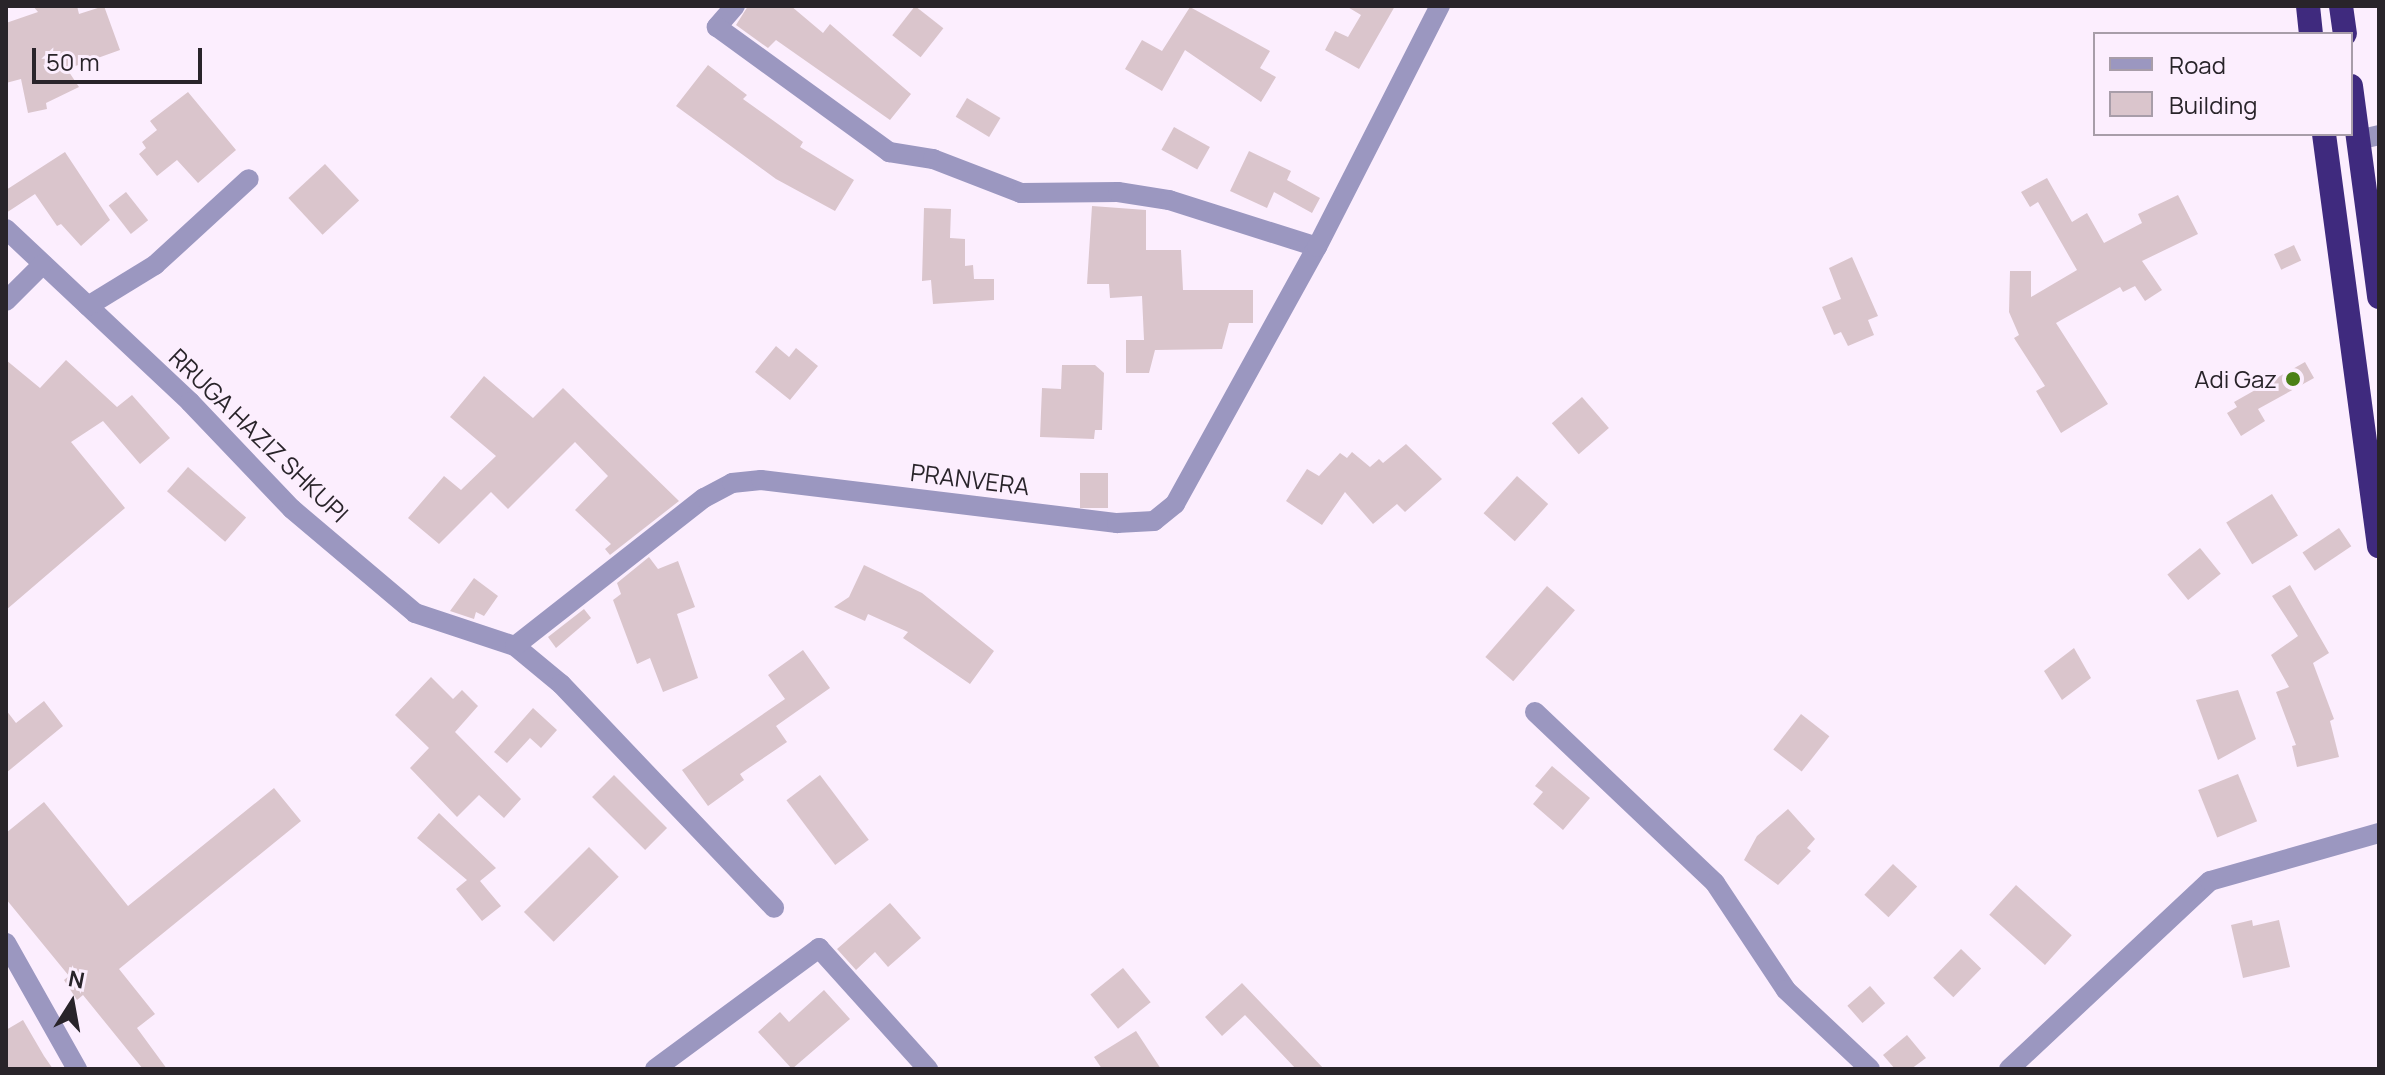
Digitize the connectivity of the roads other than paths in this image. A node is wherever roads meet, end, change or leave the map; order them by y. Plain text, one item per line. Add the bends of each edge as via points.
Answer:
1 (735, 6) edge
2 (1440, 6) edge
3 (2308, 6) edge
4 (2341, 6) edge
5 (2311, 32) edge
6 (2345, 32) edge
7 (2353, 92) edge
8 (2324, 136) edge
9 (2368, 137) edge
10 (249, 179) dead end
11 (6, 229) edge
12 (1317, 247) junction
13 (43, 264) junction
14 (2379, 297) edge
15 (6, 301) edge
16 (88, 306) junction
17 (2379, 546) edge
18 (515, 646) junction
19 (1535, 712) dead end
20 (2379, 833) edge
21 (774, 908) dead end
22 (6, 943) edge
23 (77, 1069) edge
24 (655, 1069) edge
25 (928, 1069) edge
26 (1870, 1069) edge
27 (2009, 1069) edge

1 - 12 street via 717,27 889,152 933,159 1021,193 1118,192 1169,200
2 - 12 street, PRANVERA
3 - 5 highway
4 - 6 highway
7 - 9 highway
8 - 17 highway
9 - 14 highway
10 - 16 street via 155,265
11 - 13 street, RRUGA HAZIZ SHKUPI
12 - 18 street, PRANVERA via 1175,504 1154,521 1117,523 761,480 732,483 704,498
13 - 15 street
13 - 16 street, RRUGA HAZIZ SHKUPI
16 - 18 street, RRUGA HAZIZ SHKUPI via 292,509 415,613
18 - 21 street, RRUGA HAZIZ SHKUPI via 561,684
19 - 26 street via 1715,883 1786,990
20 - 27 street via 2210,881
22 - 23 street
24 - 25 street via 819,948

